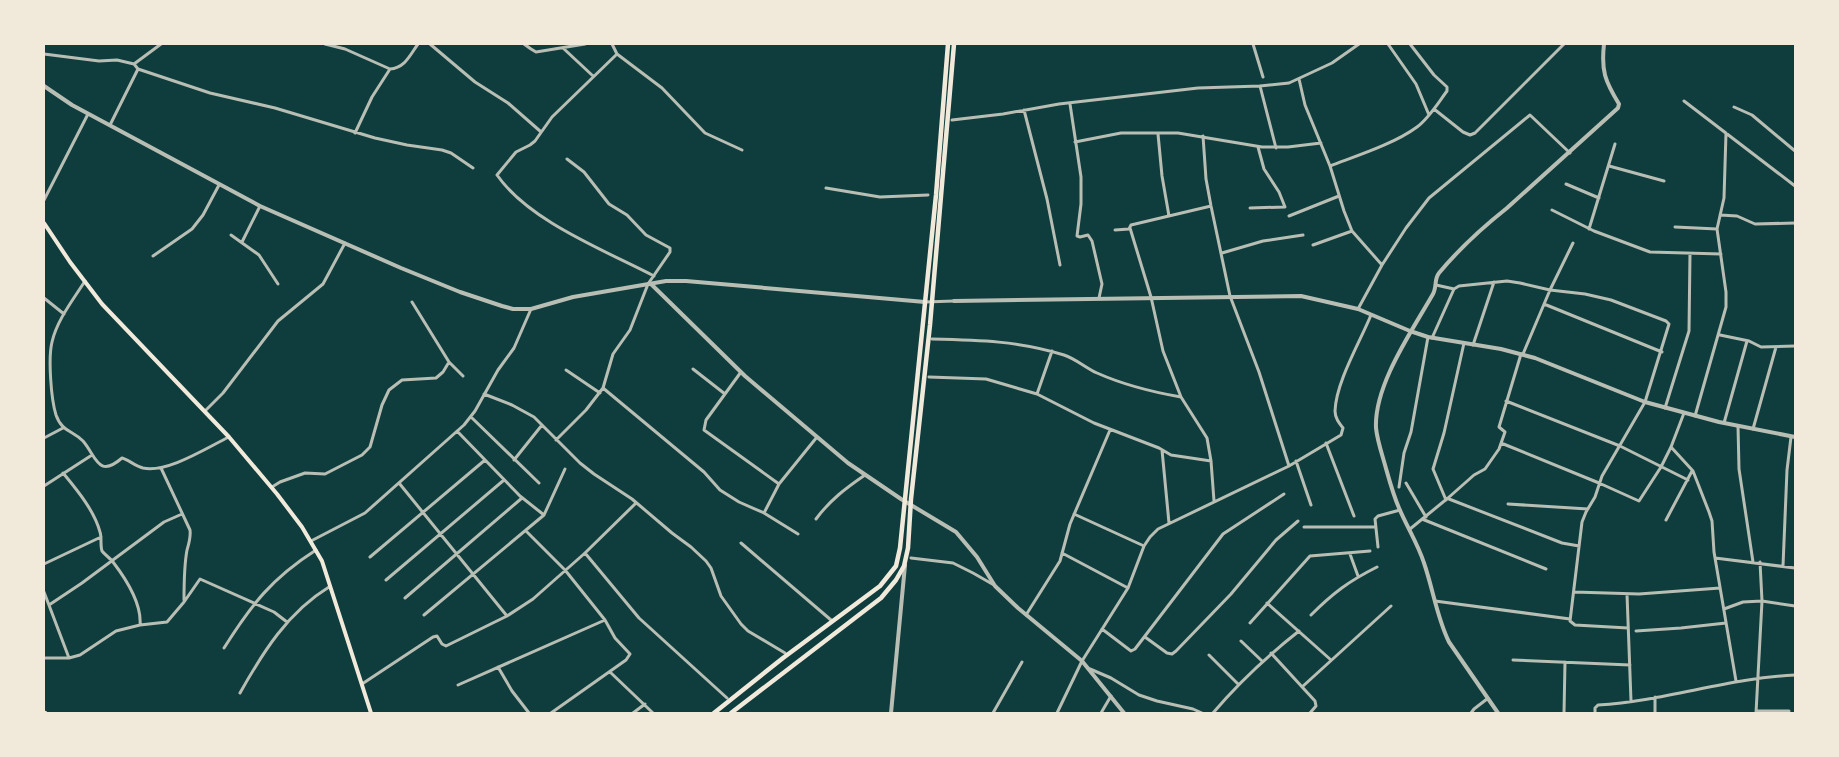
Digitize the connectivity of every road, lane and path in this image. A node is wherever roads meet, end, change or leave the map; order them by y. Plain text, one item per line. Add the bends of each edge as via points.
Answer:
1 (162, 44) edge
2 (325, 44) edge
3 (418, 44) edge
4 (430, 44) edge
5 (524, 44) edge
6 (585, 44) edge
7 (612, 44) edge
8 (948, 44) edge
9 (954, 44) edge
10 (1253, 44) edge
11 (1359, 44) edge
12 (1388, 44) edge
13 (1410, 44) edge
14 (1564, 44) edge
15 (1604, 44) edge
16 (563, 48) junction
17 (44, 54) edge
18 (617, 54) junction
19 (134, 64) junction
20 (138, 69) junction
21 (390, 69) junction
22 (593, 76) junction
23 (1263, 77) dead end
24 (1299, 79) junction
25 (44, 86) edge
26 (1260, 86) junction
27 (1684, 101) dead end
28 (1070, 104) junction
29 (1734, 107) dead end
30 (1434, 109) junction
31 (1024, 110) junction
32 (88, 114) junction
33 (1429, 115) junction
34 (952, 120) dead end
35 (110, 125) junction
36 (540, 131) junction
37 (355, 133) junction
38 (1726, 133) junction
39 (1158, 134) junction
40 (1203, 136) junction
41 (1075, 142) junction
42 (1321, 143) junction
43 (1615, 144) dead end
44 (1258, 147) junction
45 (1276, 148) junction
46 (742, 150) dead end
47 (1795, 151) edge
48 (1570, 153) junction
49 (567, 159) dead end
50 (1330, 166) junction
51 (1608, 166) junction
52 (473, 168) dead end
53 (1664, 181) dead end
54 (1566, 184) dead end
55 (218, 185) junction
56 (1795, 186) edge
57 (826, 188) dead end
58 (928, 195) dead end
59 (1339, 196) junction
60 (1599, 198) junction
61 (44, 200) edge
62 (260, 206) junction
63 (1210, 206) junction
64 (1250, 208) dead end
65 (1552, 210) dead end
66 (1720, 215) junction
67 (1169, 216) junction
68 (1289, 216) dead end
69 (44, 223) edge
70 (1795, 223) edge
71 (1675, 227) dead end
72 (1130, 228) junction
73 (1589, 229) junction
74 (1718, 229) junction
75 (1115, 230) dead end
76 (1352, 231) junction
77 (1303, 234) dead end
78 (231, 235) dead end
79 (242, 242) junction
80 (1573, 243) dead end
81 (345, 244) junction
82 (1313, 245) dead end
83 (1222, 253) junction
84 (1690, 254) junction
85 (1721, 254) junction
86 (153, 256) dead end
87 (1060, 265) dead end
88 (1382, 265) junction
89 (654, 276) junction
90 (85, 281) junction
91 (1494, 282) junction
92 (278, 284) dead end
93 (649, 284) junction
94 (1436, 285) junction
95 (1454, 289) junction
96 (1550, 290) junction
97 (1230, 296) junction
98 (1151, 297) junction
99 (44, 298) edge
100 (1099, 298) junction
101 (954, 301) joint
102 (412, 302) dead end
103 (925, 302) joint
104 (1544, 304) junction
105 (531, 309) junction
106 (1358, 309) junction
107 (64, 314) junction
108 (1371, 315) junction
109 (1410, 332) junction
110 (1720, 335) junction
111 (1430, 338) junction
112 (932, 339) dead end
113 (1746, 341) junction
114 (1464, 343) junction
115 (1474, 345) junction
116 (1795, 346) edge
117 (1776, 347) junction
118 (1052, 352) junction
119 (1662, 352) junction
120 (1522, 354) junction
121 (449, 362) junction
122 (693, 369) dead end
123 (566, 370) dead end
124 (741, 372) junction
125 (463, 376) dead end
126 (929, 377) dead end
127 (603, 388) junction
128 (600, 393) junction
129 (484, 394) junction
130 (725, 394) junction
131 (1037, 394) junction
132 (1181, 397) junction
133 (1506, 401) junction
134 (1645, 402) junction
135 (1665, 408) junction
136 (205, 411) junction
137 (1684, 413) junction
138 (1695, 416) junction
139 (471, 417) junction
140 (1724, 423) junction
141 (542, 426) junction
142 (1738, 426) junction
143 (63, 428) junction
144 (1753, 429) junction
145 (1110, 430) junction
146 (457, 431) junction
147 (229, 437) junction
148 (817, 437) junction
149 (1793, 437) edge
150 (44, 438) edge
151 (556, 440) junction
152 (1326, 443) junction
153 (1501, 443) junction
154 (1620, 446) junction
155 (1671, 447) junction
156 (1162, 450) junction
157 (92, 455) junction
158 (484, 460) junction
159 (514, 460) junction
160 (1211, 461) junction
161 (1296, 461) junction
162 (1289, 466) junction
163 (1661, 467) junction
164 (161, 468) junction
165 (566, 469) dead end
166 (1693, 471) junction
167 (63, 473) junction
168 (865, 475) junction
169 (504, 480) junction
170 (1688, 480) junction
171 (399, 483) junction
172 (539, 483) dead end
173 (1406, 483) dead end
174 (1599, 483) junction
175 (779, 484) junction
176 (44, 486) edge
177 (1398, 486) dead end
178 (272, 487) junction
179 (1284, 494) dead end
180 (522, 498) junction
181 (1447, 499) junction
182 (1214, 501) junction
183 (636, 503) junction
184 (1508, 504) dead end
185 (1311, 505) dead end
186 (1588, 509) junction
187 (1400, 510) junction
188 (423, 512) junction
189 (764, 513) junction
190 (182, 514) junction
191 (1074, 514) junction
192 (544, 515) junction
193 (1354, 516) dead end
194 (1424, 518) junction
195 (816, 519) dead end
196 (1666, 520) dead end
197 (1298, 521) dead end
198 (1169, 523) junction
199 (1304, 527) dead end
200 (1375, 527) junction
201 (1410, 529) junction
202 (526, 531) junction
203 (440, 534) junction
204 (798, 534) dead end
205 (101, 537) junction
206 (311, 541) junction
207 (742, 543) dead end
208 (1144, 546) junction
209 (1579, 546) junction
210 (1378, 547) dead end
211 (316, 550) junction
212 (1370, 551) dead end
213 (585, 553) junction
214 (1062, 553) junction
215 (457, 554) junction
216 (1350, 554) junction
217 (370, 557) dead end
218 (908, 558) junction
219 (1715, 558) junction
220 (112, 561) junction
221 (1753, 562) junction
222 (1760, 562) junction
223 (44, 564) edge
224 (1783, 566) junction
225 (1377, 567) dead end
226 (1795, 568) edge
227 (1546, 569) dead end
228 (565, 570) junction
229 (473, 574) junction
230 (1358, 576) junction
231 (386, 580) dead end
232 (995, 586) junction
233 (330, 587) junction
234 (1128, 588) junction
235 (1720, 588) junction
236 (44, 592) edge
237 (1574, 592) junction
238 (1627, 594) junction
239 (405, 598) dead end
240 (1435, 601) junction
241 (1762, 601) junction
242 (184, 602) junction
243 (254, 603) junction
244 (1268, 603) junction
245 (49, 605) junction
246 (1390, 606) dead end
247 (1795, 606) edge
248 (1724, 608) junction
249 (424, 615) dead end
250 (1026, 615) junction
251 (1311, 615) dead end
252 (507, 616) junction
253 (1570, 619) junction
254 (605, 620) junction
255 (831, 620) dead end
256 (287, 622) junction
257 (1250, 623) dead end
258 (1726, 623) junction
259 (140, 625) junction
260 (1628, 628) junction
261 (1102, 629) junction
262 (1299, 631) junction
263 (1636, 631) dead end
264 (1145, 637) junction
265 (1241, 641) dead end
266 (224, 648) dead end
267 (785, 653) dead end
268 (1271, 653) junction
269 (1208, 655) dead end
270 (44, 658) edge
271 (69, 658) junction
272 (1332, 660) junction
273 (1513, 660) dead end
274 (1082, 661) junction
275 (1022, 662) dead end
276 (1262, 662) junction
277 (1565, 662) junction
278 (1630, 665) junction
279 (498, 667) junction
280 (1090, 669) junction
281 (610, 672) junction
282 (1795, 675) edge
283 (1757, 678) junction
284 (1736, 681) junction
285 (362, 684) junction
286 (1238, 684) junction
287 (458, 685) dead end
288 (1302, 687) junction
289 (240, 693) dead end
290 (1111, 695) junction
291 (1655, 697) junction
292 (727, 698) dead end
293 (1487, 698) junction
294 (1631, 701) junction
295 (645, 704) junction
296 (1789, 711) dead end
297 (1756, 712) edge
298 (371, 713) edge
299 (530, 713) edge
300 (551, 713) edge
301 (633, 713) edge
302 (653, 713) edge
303 (714, 713) edge
304 (731, 713) edge
305 (891, 713) edge
306 (992, 713) edge
307 (1057, 713) edge
308 (1101, 713) edge
309 (1124, 713) edge
310 (1202, 713) edge
311 (1213, 713) edge
312 (1310, 713) edge
313 (1471, 713) edge
314 (1498, 713) edge
315 (1564, 713) edge
316 (1595, 713) edge
317 (1654, 713) edge

1 - 19 street
2 - 21 street
3 - 21 street via 404,63
4 - 36 street
5 - 16 street via 536,52
6 - 16 street
7 - 18 street
8 - 303 main road via 916,398 896,566 880,586
9 - 218 main road
10 - 23 street
11 - 24 street via 1332,63
12 - 33 street via 1416,84
13 - 30 street via 1448,89
14 - 30 street via 1470,135
15 - 48 street via 1603,74 1619,106
16 - 22 street
17 - 19 street
18 - 22 street
18 - 46 street via 662,88 705,133
19 - 20 street
20 - 35 street
20 - 37 street via 210,93 275,108
21 - 37 street
22 - 36 street
24 - 26 street
24 - 42 street
25 - 32 street
26 - 28 street via 1198,88
26 - 45 street
27 - 38 street
28 - 31 street
28 - 41 street
29 - 47 street via 1752,115
30 - 33 street
31 - 34 street
31 - 87 street
32 - 35 street
32 - 61 street
33 - 50 street via 1416,128
35 - 55 street
36 - 89 street via 530,145 513,155 498,172 498,177 554,225
37 - 52 street via 442,150
38 - 56 street
38 - 66 street via 1725,185
39 - 40 street
39 - 41 street via 1121,133
39 - 67 street
40 - 44 street
40 - 63 street
41 - 100 street via 1081,177 1077,236 1088,235 1092,241 1102,284
42 - 45 street
42 - 50 street
43 - 51 street
44 - 45 street
44 - 64 street via 1264,169 1285,207
48 - 88 street via 1530,115 1429,198
48 - 94 street via 1488,222 1438,274
49 - 89 street via 584,172 609,204 627,215 646,234 670,248
50 - 59 street
51 - 53 street
51 - 60 street
54 - 60 street
55 - 62 street
55 - 86 street via 192,229
57 - 58 street via 880,197
59 - 68 street
59 - 76 street
60 - 73 street
62 - 79 street
62 - 81 street
63 - 67 street
63 - 83 street
65 - 73 street
66 - 70 street via 1737,216 1755,224
66 - 74 street
67 - 72 street via 1131,225
69 - 90 main road
71 - 74 street
72 - 75 street
72 - 98 street
73 - 84 street via 1650,252
74 - 85 street
76 - 82 street
76 - 88 street
77 - 83 street
78 - 79 street
79 - 92 street via 259,255
80 - 96 street
81 - 105 street via 475,298 513,309
81 - 136 street via 323,284 278,321 223,393
83 - 97 street
84 - 85 street
84 - 135 street via 1689,331
85 - 110 street via 1726,301
88 - 106 street
89 - 93 street
90 - 107 street
90 - 136 main road via 102,304
91 - 95 street
91 - 96 street via 1520,283
91 - 115 street
93 - 103 street via 686,281
93 - 105 street via 573,297
93 - 124 street
93 - 127 street via 630,330 613,354
94 - 95 street
94 - 109 street
95 - 111 street
96 - 104 street
96 - 119 street via 1611,300 1666,321 1670,326
97 - 98 street
97 - 106 street via 1301,296
97 - 162 street
98 - 100 street
98 - 132 street via 1164,351
99 - 107 street
100 - 101 street
101 - 103 street
102 - 121 street
104 - 119 street
104 - 120 street
105 - 129 street via 514,348
106 - 108 street
107 - 143 street via 52,342 50,359 55,410
108 - 109 street
108 - 152 street via 1339,389 1335,412 1344,432
109 - 111 street
109 - 187 street via 1383,390 1376,422 1378,442
110 - 113 street
110 - 138 street
111 - 114 street
111 - 177 street
112 - 118 street via 990,340
113 - 117 street via 1762,347
113 - 140 street
114 - 115 street
114 - 181 street via 1433,468
115 - 120 street
116 - 117 street
117 - 144 street
118 - 131 street
118 - 132 street via 1149,392
119 - 134 street
120 - 133 street
120 - 134 street
121 - 125 street
121 - 178 street via 436,378 402,380 389,390 370,447 362,455 325,474 304,473
122 - 130 street
123 - 128 street
124 - 130 street
124 - 148 street
126 - 131 street via 986,379
127 - 128 street
127 - 189 street via 704,472 720,490
128 - 151 street
129 - 139 street
129 - 141 street via 522,410
130 - 175 street via 706,420 704,430
131 - 145 street
132 - 160 street via 1206,438
133 - 153 street via 1499,427 1505,432
133 - 154 street
134 - 135 street
134 - 154 street
135 - 137 street
136 - 147 main road
137 - 138 street
137 - 155 street
138 - 140 street
139 - 146 street
139 - 159 street
140 - 142 street
141 - 151 street
141 - 159 street
142 - 144 street
142 - 221 street via 1739,469
143 - 150 street
143 - 157 street via 82,441
144 - 149 street
145 - 156 street
145 - 191 street
146 - 158 street
146 - 171 street
147 - 164 street
147 - 178 main road
148 - 168 street
148 - 175 street
149 - 224 street
151 - 183 street via 594,474
152 - 161 street
152 - 193 street
153 - 174 street
153 - 181 street via 1488,466 1474,474
154 - 163 street
154 - 174 street
155 - 163 street
155 - 166 street
156 - 160 street via 1178,457
156 - 198 street
157 - 164 street via 102,465 112,465 122,458 142,468
157 - 167 street
158 - 169 street
158 - 188 street
159 - 172 street
160 - 182 street
161 - 162 street
161 - 185 street
162 - 182 street
163 - 170 street
163 - 174 street via 1639,501
164 - 190 street
165 - 192 street
166 - 170 street
166 - 219 street via 1712,521
167 - 176 street
167 - 205 street via 83,499
168 - 195 street via 839,493
168 - 232 street via 956,532
169 - 180 street
169 - 203 street
170 - 196 street
171 - 188 street
171 - 206 street via 357,518
173 - 194 street
174 - 186 street
175 - 189 street
178 - 206 main road
179 - 264 street via 1223,534
180 - 192 street
180 - 215 street
181 - 194 street
181 - 209 street via 1562,543
182 - 198 street
183 - 213 street
183 - 267 street via 706,561 714,573 721,596 741,624
184 - 186 street
186 - 209 street via 1582,522
187 - 200 street via 1378,516
187 - 201 street
188 - 203 street
188 - 217 street
189 - 204 street
190 - 220 street via 164,522
190 - 242 street via 191,539 187,550
191 - 208 street
191 - 214 street
192 - 202 street
194 - 201 street
194 - 227 street
197 - 264 street via 1276,540 1231,594 1176,651 1167,653
198 - 208 street via 1150,536
199 - 200 street
200 - 210 street
201 - 240 street
202 - 228 street
202 - 229 street
203 - 215 street
203 - 231 street
205 - 220 street via 103,552
205 - 223 street
206 - 211 main road
207 - 255 street
208 - 234 street
209 - 237 street
211 - 233 main road
211 - 243 street via 285,572
212 - 216 street
213 - 228 street
213 - 292 street via 639,618
214 - 234 street
214 - 250 street via 1053,574
215 - 229 street
215 - 239 street
216 - 230 street
216 - 244 street via 1310,556
218 - 232 street via 952,564
218 - 304 main road via 881,598
218 - 305 street
219 - 221 street
219 - 235 street
220 - 245 street
220 - 259 street via 139,605
221 - 222 street
222 - 224 street
222 - 241 street
224 - 226 street
225 - 230 street
228 - 252 street via 533,599
228 - 254 street
229 - 249 street
229 - 252 street
230 - 251 street via 1336,590
232 - 250 street
233 - 256 street
233 - 285 main road
234 - 261 street
235 - 238 street
235 - 248 street
236 - 245 street
237 - 238 street
237 - 253 street
238 - 260 street
240 - 253 street
240 - 293 street via 1449,642
241 - 247 street
241 - 248 street
241 - 283 street
242 - 243 street via 200,579
242 - 259 street via 167,622
243 - 256 street
243 - 266 street
244 - 257 street
244 - 262 street
245 - 271 street
246 - 272 street
248 - 258 street
250 - 274 street
252 - 285 street via 446,646 433,636
253 - 260 street via 1575,625
254 - 279 street
254 - 281 street via 615,638 630,654
256 - 289 street
258 - 263 street
258 - 284 street
259 - 271 street via 116,631 80,656
260 - 278 street
261 - 264 street via 1131,651
261 - 274 street
262 - 268 street
262 - 272 street
265 - 276 street
268 - 276 street
268 - 288 street
269 - 286 street
270 - 271 street
272 - 288 street
273 - 277 street
274 - 280 street
274 - 307 street
275 - 306 street
276 - 286 street
277 - 278 street
277 - 315 street
278 - 294 street
279 - 287 street
279 - 299 street
280 - 290 street
280 - 310 street via 1139,695
281 - 295 street
281 - 300 street
282 - 283 street
283 - 284 street
283 - 297 street
284 - 291 street
285 - 298 main road
286 - 311 street
288 - 312 street via 1316,704
290 - 308 street
290 - 309 street
291 - 294 street
291 - 317 street
293 - 313 street
293 - 314 street
294 - 316 street via 1598,705
295 - 301 street
295 - 302 street
296 - 297 street

